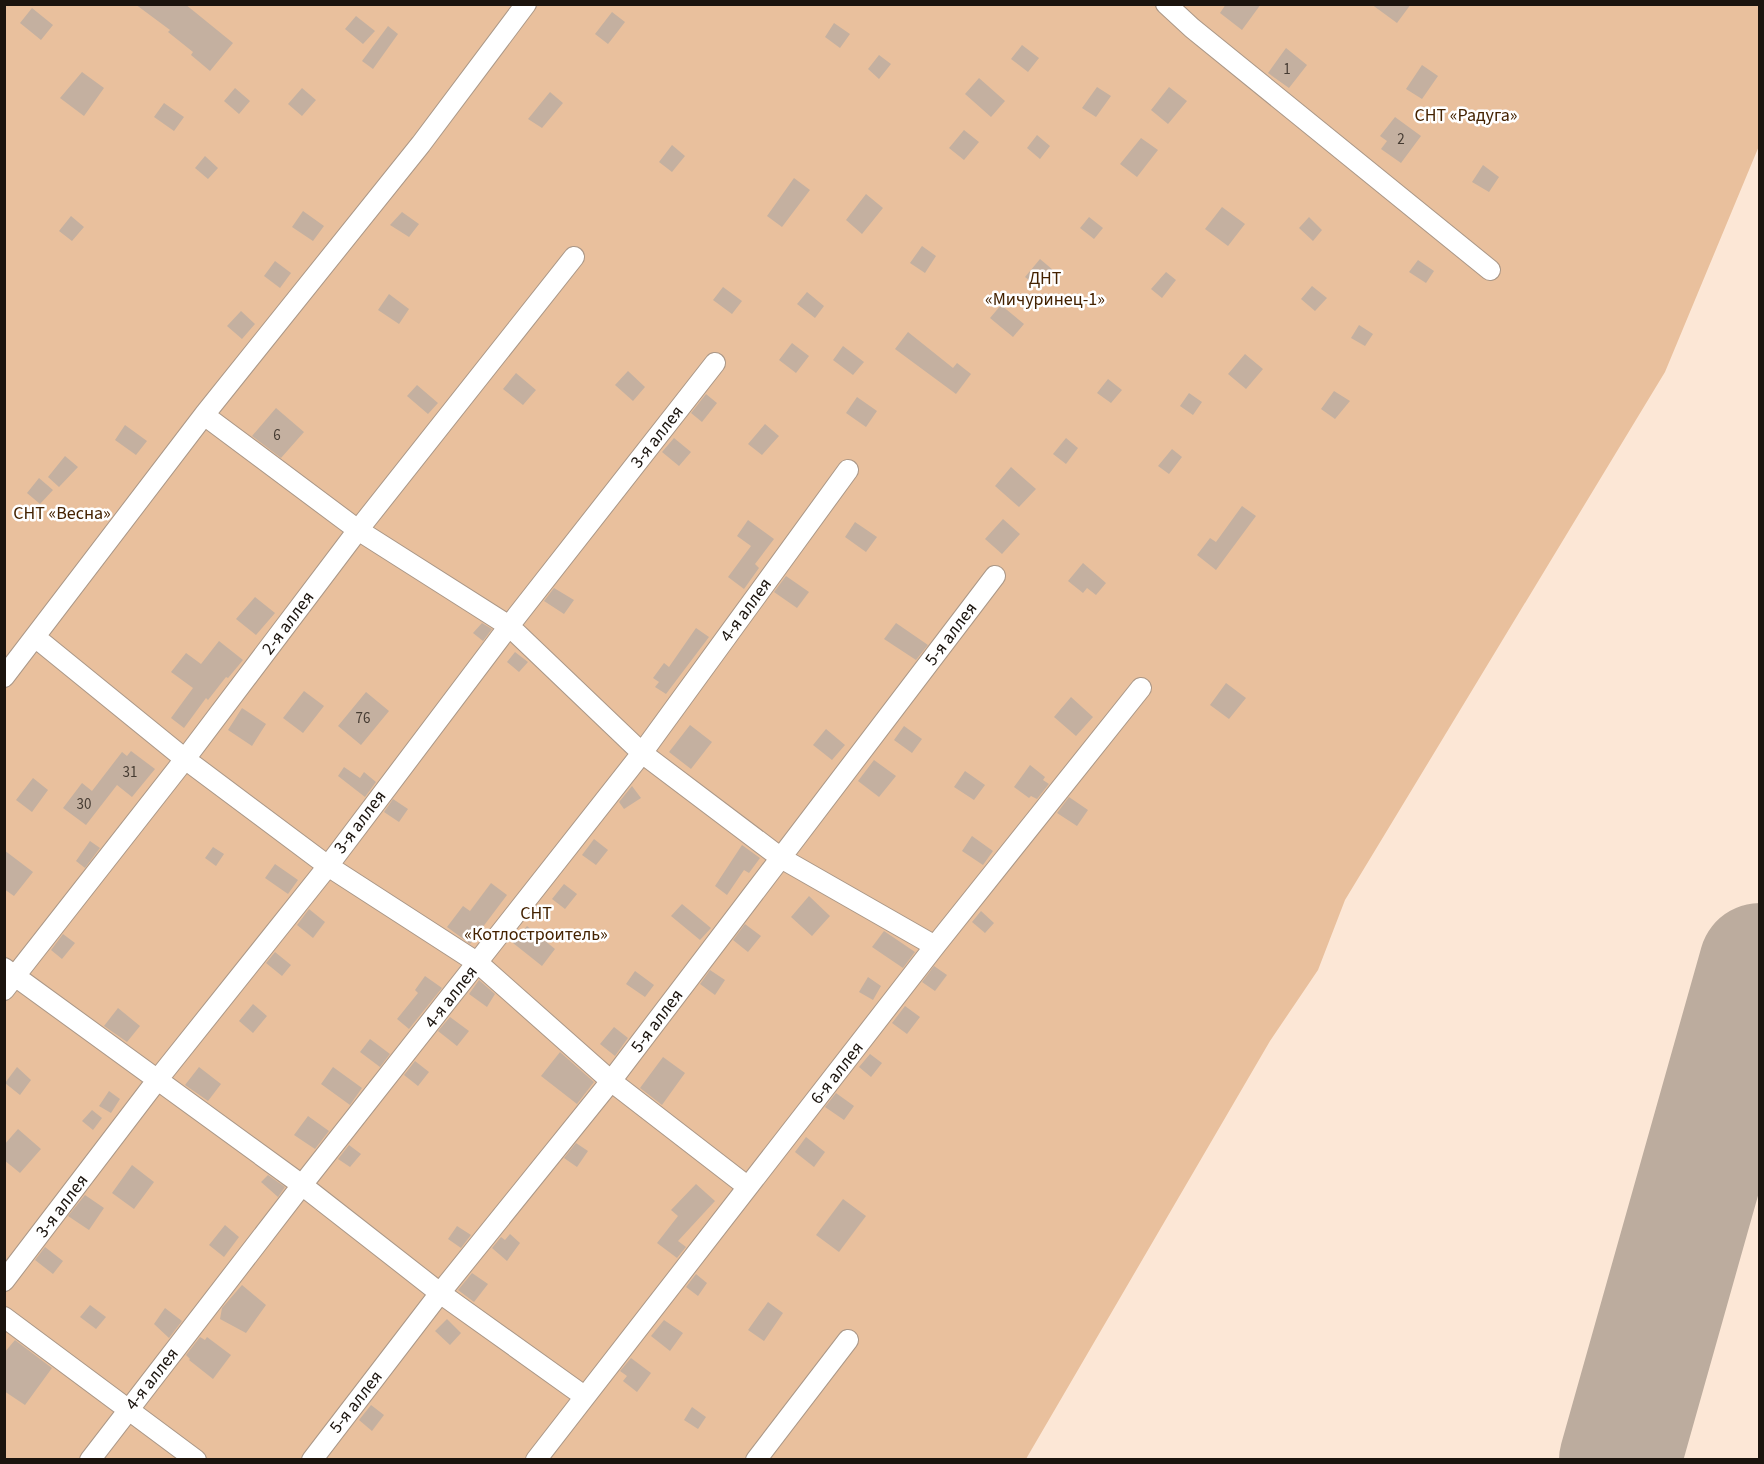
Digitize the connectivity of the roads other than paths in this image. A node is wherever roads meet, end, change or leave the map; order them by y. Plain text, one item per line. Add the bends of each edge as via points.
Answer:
1 (526, 4) edge
2 (1166, 4) edge
3 (574, 257) dead end
4 (1490, 270) dead end
5 (715, 363) dead end
6 (204, 415) junction
7 (848, 470) dead end
8 (358, 530) junction
9 (995, 576) dead end
10 (509, 626) junction
11 (35, 637) junction
12 (4, 677) edge
13 (1141, 688) dead end
14 (642, 753) junction
15 (185, 759) junction
16 (781, 858) junction
17 (328, 866) junction
18 (935, 946) junction
19 (478, 963) junction
20 (8, 978) edge
21 (158, 1079) junction
22 (611, 1081) junction
23 (302, 1185) junction
24 (748, 1187) junction
25 (4, 1281) edge
26 (440, 1293) junction
27 (4, 1317) edge
28 (848, 1340) dead end
29 (584, 1396) junction
30 (129, 1408) junction
31 (90, 1460) edge
32 (196, 1460) edge
33 (312, 1460) edge
34 (536, 1460) edge
35 (756, 1460) edge

1 - 6 street
2 - 4 street
3 - 8 street, 2-я аллея
5 - 10 street, 3-я аллея
6 - 8 street
6 - 11 street
7 - 14 street, 4-я аллея
8 - 10 street
8 - 15 street, 2-я аллея
9 - 16 street, 5-я аллея
10 - 14 street
10 - 17 street, 3-я аллея
11 - 12 street
11 - 15 street
13 - 18 street, 6-я аллея
14 - 16 street
14 - 19 street, 4-я аллея
15 - 17 street
15 - 20 street, 2-я аллея
16 - 18 street
16 - 22 street, 5-я аллея
17 - 19 street
17 - 21 street, 3-я аллея
18 - 24 street, 6-я аллея
19 - 22 street
19 - 23 street, 4-я аллея
20 - 21 street
21 - 23 street
21 - 25 street, 3-я аллея
22 - 24 street
22 - 26 street, 5-я аллея
23 - 26 street
23 - 30 street, 4-я аллея
24 - 29 street, 6-я аллея
26 - 29 street
26 - 33 street, 5-я аллея
27 - 30 street
28 - 35 street
29 - 34 street, 6-я аллея
30 - 31 street, 4-я аллея
30 - 32 street

